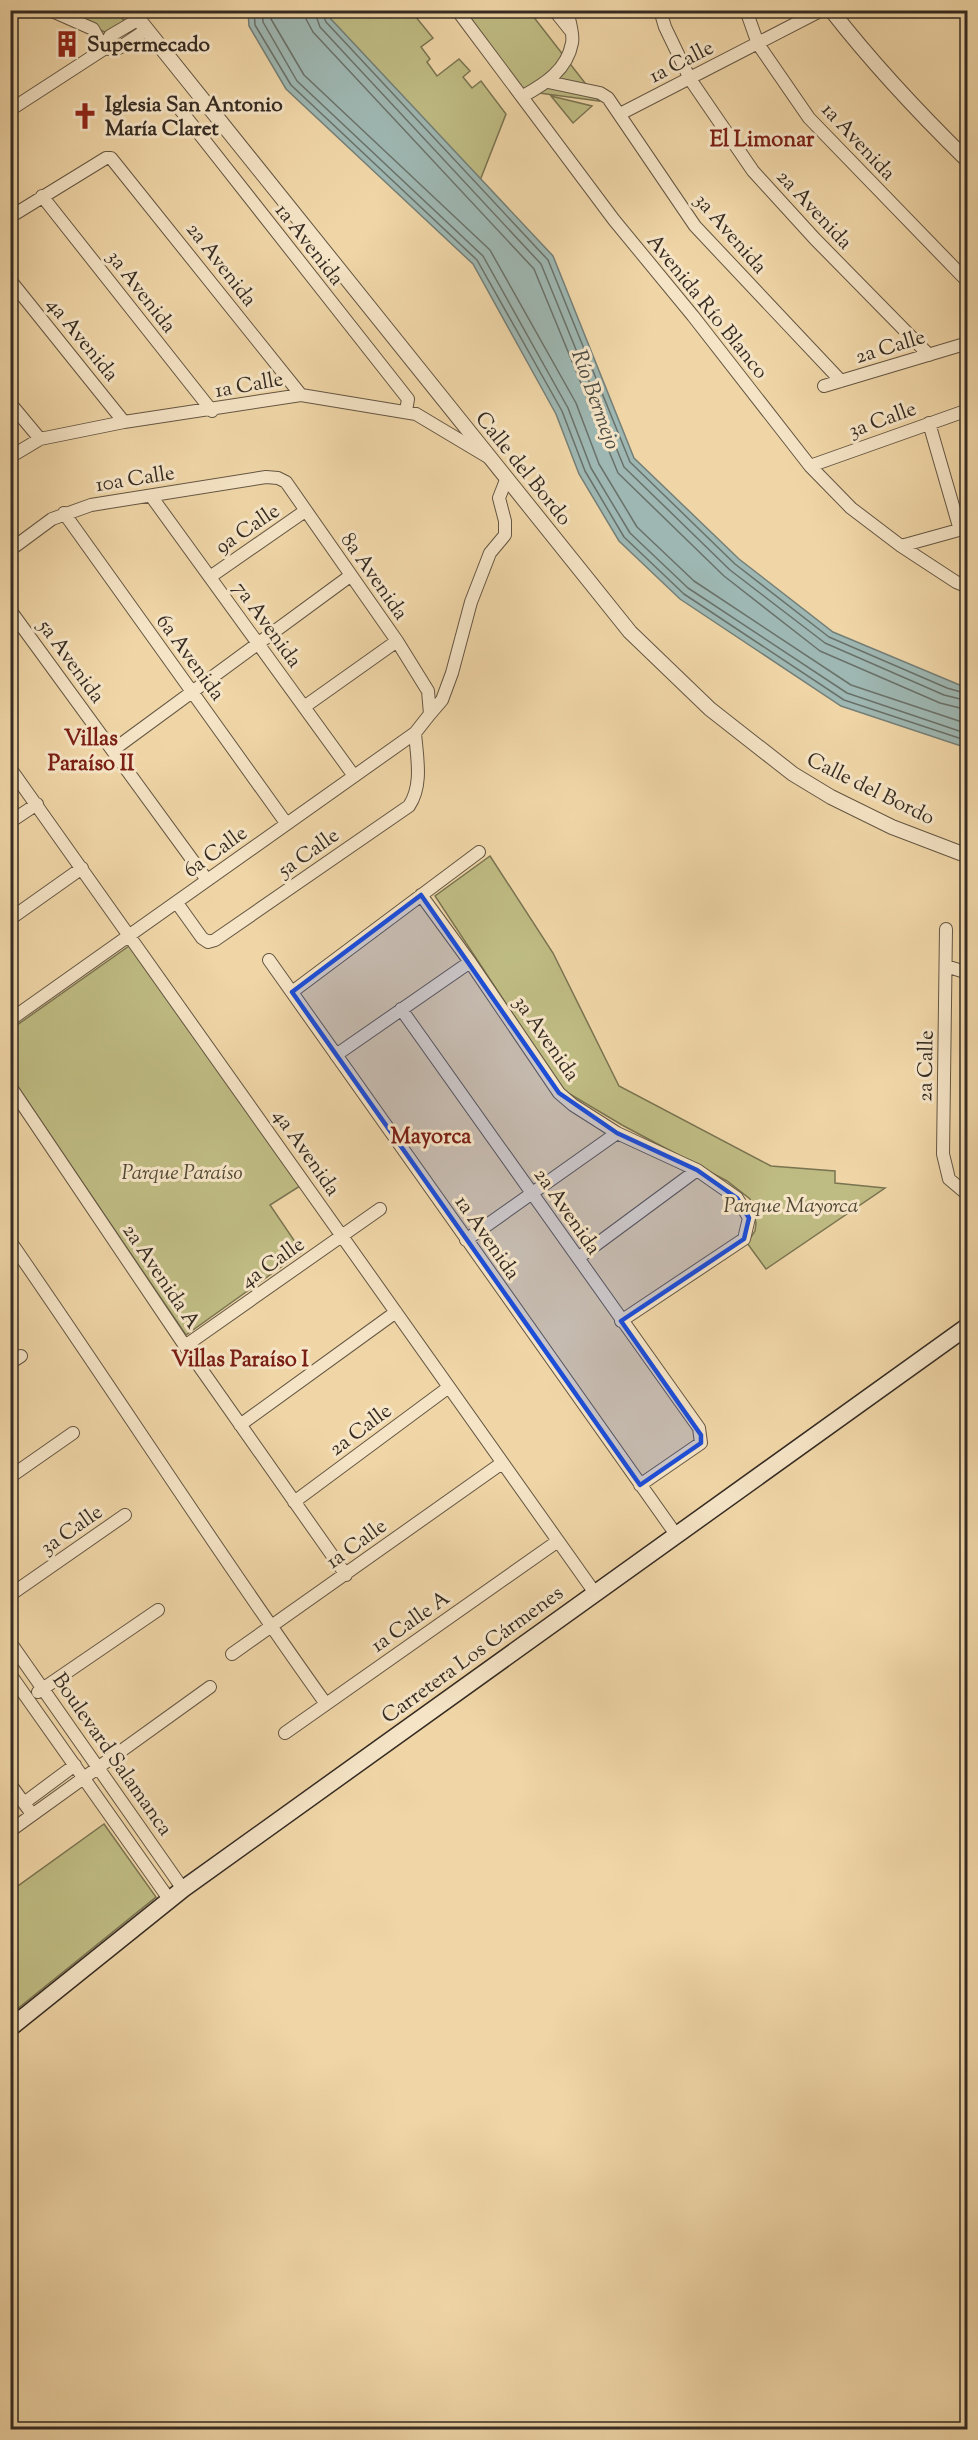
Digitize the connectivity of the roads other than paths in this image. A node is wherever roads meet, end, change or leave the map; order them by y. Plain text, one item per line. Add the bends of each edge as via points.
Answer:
1 (50, 10) edge
2 (457, 10) edge
3 (554, 10) edge
4 (567, 10) edge
5 (660, 10) edge
6 (746, 10) edge
7 (822, 10) edge
8 (831, 10) edge
9 (139, 20) edge
10 (570, 31) junction
11 (758, 44) junction
12 (104, 49) junction
13 (690, 79) junction
14 (548, 82) junction
15 (523, 96) junction
16 (175, 102) dead end
17 (10, 110) edge
18 (620, 114) junction
19 (968, 161) edge
20 (42, 196) junction
21 (10, 217) edge
22 (10, 280) edge
23 (968, 282) edge
24 (968, 343) edge
25 (929, 354) junction
26 (841, 381) junction
27 (824, 386) dead end
28 (302, 395) junction
29 (10, 403) edge
30 (968, 410) edge
31 (212, 411) junction
32 (406, 411) junction
33 (124, 423) junction
34 (929, 423) junction
35 (40, 439) junction
36 (10, 457) edge
37 (488, 457) junction
38 (810, 466) junction
39 (278, 478) joint
40 (506, 480) junction
41 (151, 496) junction
42 (305, 511) junction
43 (64, 513) junction
44 (964, 529) edge
45 (901, 546) junction
46 (10, 550) edge
47 (350, 576) junction
48 (210, 577) junction
49 (968, 587) edge
50 (10, 610) edge
51 (397, 640) junction
52 (258, 644) junction
53 (192, 692) junction
54 (304, 707) junction
55 (430, 709) junction
56 (415, 734) junction
57 (112, 750) junction
58 (10, 768) edge
59 (354, 776) junction
60 (36, 804) junction
61 (10, 822) edge
62 (286, 823) junction
63 (479, 852) dead end
64 (968, 855) edge
65 (82, 868) junction
66 (207, 880) junction
67 (421, 895) junction
68 (177, 903) junction
69 (10, 920) edge
70 (946, 929) dead end
71 (131, 936) junction
72 (269, 960) dead end
73 (470, 962) junction
74 (946, 966) junction
75 (968, 973) edge
76 (292, 992) junction
77 (401, 1009) junction
78 (10, 1020) edge
79 (336, 1055) junction
80 (10, 1086) edge
81 (617, 1133) junction
82 (697, 1170) junction
83 (532, 1193) junction
84 (968, 1195) edge
85 (381, 1209) dead end
86 (342, 1236) junction
87 (466, 1240) junction
88 (10, 1241) edge
89 (578, 1258) junction
90 (396, 1312) junction
91 (621, 1321) junction
92 (968, 1326) edge
93 (186, 1346) junction
94 (449, 1387) junction
95 (240, 1425) junction
96 (73, 1433) dead end
97 (502, 1463) junction
98 (10, 1477) edge
99 (640, 1485) junction
100 (294, 1502) junction
101 (125, 1515) dead end
102 (677, 1536) junction
103 (558, 1541) junction
104 (346, 1575) junction
105 (595, 1593) junction
106 (10, 1595) edge
107 (158, 1610) dead end
108 (271, 1627) junction
109 (10, 1642) edge
110 (232, 1654) dead end
111 (10, 1674) edge
112 (210, 1687) dead end
113 (43, 1689) junction
114 (28, 1699) junction
115 (326, 1704) junction
116 (285, 1733) dead end
117 (75, 1765) junction
118 (98, 1768) junction
119 (84, 1778) junction
120 (10, 1784) edge
121 (24, 1803) junction
122 (32, 1816) junction
123 (10, 1831) edge
124 (176, 1894) junction
125 (10, 2028) edge

1 - 12 street via 93,29
2 - 15 street, Avenida Río Blanco
3 - 10 street
4 - 10 street
5 - 13 street, 2a Avenida
6 - 11 street, 1a Avenida
7 - 11 street, 1a Calle
8 - 19 street via 916,110
9 - 12 street via 110,36
9 - 37 street, Calle del Bordo
10 - 14 street via 572,42 563,66
11 - 13 street, 1a Calle
11 - 23 street, 1a Avenida via 809,118
12 - 17 street
13 - 18 street, 1a Calle
13 - 25 street, 2a Avenida via 753,171
14 - 15 street
14 - 18 street, 3a Avenida via 600,93
15 - 38 street, Avenida Río Blanco via 614,220
16 - 32 street, 1a Avenida via 408,399
18 - 26 street, 3a Avenida via 695,226
20 - 21 street
20 - 28 street, 2a Avenida via 111,158
20 - 31 street, 3a Avenida
22 - 33 street, 4a Avenida
24 - 25 street, 2a Calle
25 - 26 street, 2a Calle
26 - 27 street, 2a Calle
28 - 31 street, 1a Calle
28 - 32 street, 1a Calle
29 - 35 street
30 - 34 street, 3a Calle
31 - 33 street, 1a Calle
32 - 37 street, 1a Calle
33 - 35 street, 1a Calle
34 - 38 street, 3a Calle
34 - 44 street
35 - 36 street, 1a Calle
37 - 40 street, Calle del Bordo
38 - 45 street, Avenida Río Blanco via 851,507
39 - 41 street, 10a Calle
39 - 42 street, 8a Avenida via 286,482
40 - 55 street, 6a Calle via 499,498 505,535 490,553 471,602 442,700
40 - 64 street, Calle del Bordo via 630,632 710,710 793,774 831,797
41 - 43 street, 10a Calle
41 - 48 street, 7a Avenida
42 - 47 street, 8a Avenida
42 - 48 street, 9a Calle
43 - 46 street, 10a Calle
43 - 53 street, 6a Avenida
44 - 45 street
45 - 49 street, Avenida Río Blanco
47 - 51 street, 8a Avenida
47 - 52 street
48 - 52 street, 7a Avenida
50 - 57 street, 5a Avenida
51 - 54 street
51 - 55 street, 8a Avenida via 428,691
52 - 53 street
52 - 54 street, 7a Avenida
53 - 57 street
53 - 62 street, 6a Avenida
54 - 59 street, 7a Avenida
55 - 56 street, 6a Calle
56 - 59 street, 6a Calle
56 - 68 street, 5a Calle via 418,786 409,806 215,940 208,942 202,938
57 - 66 street, 5a Avenida
58 - 60 street, 4a Avenida
59 - 62 street, 6a Calle
60 - 61 street
60 - 65 street, 4a Avenida
62 - 66 street, 6a Calle
63 - 67 street
65 - 69 street
65 - 71 street, 4a Avenida
66 - 68 street, 6a Calle
67 - 73 street, 3a Avenida
67 - 76 street
68 - 71 street, 6a Calle
70 - 74 street, 2a Calle
71 - 78 street, 6a Calle
71 - 86 street, 4a Avenida
72 - 76 street, 1a Avenida
73 - 77 street
73 - 81 street, 3a Avenida via 559,1092
74 - 75 street
74 - 84 street, 2a Calle via 943,1154 949,1179
76 - 79 street, 1a Avenida
77 - 79 street
77 - 83 street, 2a Avenida
79 - 87 street, 1a Avenida
80 - 93 street, 2a Avenida A
81 - 82 street, 3a Avenida
81 - 83 street
82 - 89 street
82 - 91 street, 3a Avenida via 743,1206 749,1218 744,1239
83 - 87 street
83 - 89 street, 2a Avenida
85 - 86 street, 4a Calle
86 - 90 street, 4a Avenida
86 - 93 street, 4a Calle
87 - 99 street, 1a Avenida
88 - 108 street
89 - 91 street, 2a Avenida
90 - 94 street, 4a Avenida
90 - 95 street
91 - 99 street, 2a Avenida via 701,1435 701,1443
92 - 102 main road, Carretera Los Cármenes
93 - 95 street, 2a Avenida A
94 - 97 street, 4a Avenida
94 - 100 street, 2a Calle
95 - 100 street, 2a Avenida A
96 - 98 street
97 - 103 street, 4a Avenida
97 - 104 street, 1a Calle
99 - 102 street, 1a Avenida
100 - 104 street, 2a Avenida A
101 - 106 street, 3a Calle
102 - 105 main road, Carretera Los Cármenes
103 - 105 street, 4a Avenida
103 - 115 street, 1a Calle A
104 - 108 street, 1a Calle
105 - 124 main road, Carretera Los Cármenes
107 - 113 street
108 - 110 street, 1a Calle
108 - 115 street
109 - 113 street, Boulevard Salamanca
111 - 114 street, Boulevard Salamanca
112 - 118 street
113 - 114 street
113 - 118 street, Boulevard Salamanca
114 - 117 street, Boulevard Salamanca
115 - 116 street, 1a Calle A
117 - 119 street, Boulevard Salamanca
117 - 121 street
118 - 119 street
118 - 124 street, Boulevard Salamanca
119 - 122 street
119 - 124 street, Boulevard Salamanca
120 - 121 street
121 - 122 street
122 - 123 street
124 - 125 main road, Carretera Los Cármenes

